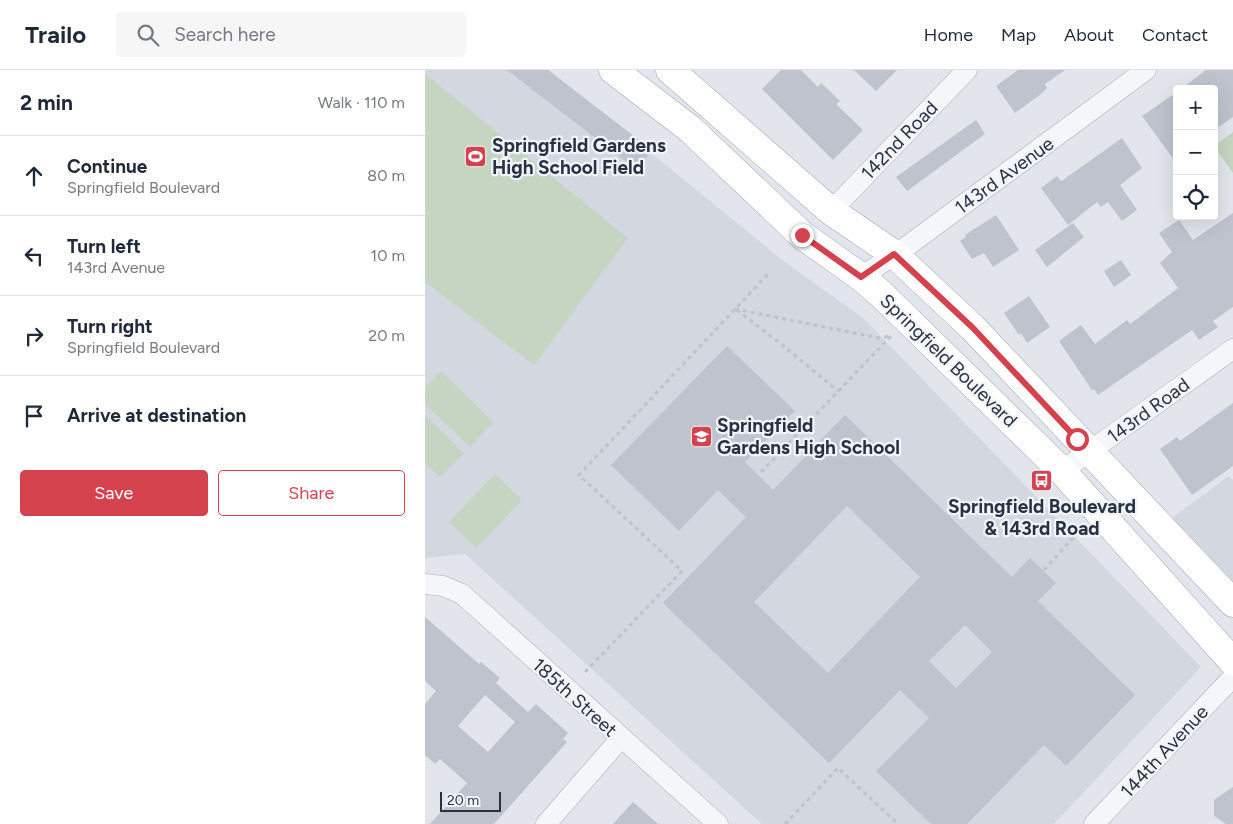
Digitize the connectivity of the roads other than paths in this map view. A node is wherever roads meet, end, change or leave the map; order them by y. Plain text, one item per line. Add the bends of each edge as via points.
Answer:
1 (613, 70) edge
2 (669, 70) edge
3 (967, 70) edge
4 (1146, 70) edge
5 (831, 211) junction
6 (894, 254) junction
7 (861, 277) junction
8 (1233, 349) edge
9 (1089, 452) junction
10 (1062, 471) junction
11 (425, 584) edge
12 (1233, 603) edge
13 (1233, 662) edge
14 (1233, 677) edge
15 (621, 738) junction
16 (546, 824) edge
17 (718, 824) edge
18 (1094, 824) edge

1 - 7 main road, Springfield Boulevard via 690,129 802,235
2 - 5 main road, Springfield Boulevard
3 - 5 street, 142nd Road
4 - 6 street, 143rd Avenue
5 - 6 main road, Springfield Boulevard
6 - 7 street, 143rd Avenue
6 - 9 main road, Springfield Boulevard via 973,328
7 - 10 main road, Springfield Boulevard
8 - 9 street, 143rd Road
9 - 10 street, 143rd Road
9 - 12 main road, Springfield Boulevard
10 - 13 main road, Springfield Boulevard
11 - 15 street, 185th Street via 443,586 462,594
14 - 18 street, 144th Avenue
15 - 16 street
15 - 17 street, 185th Street

